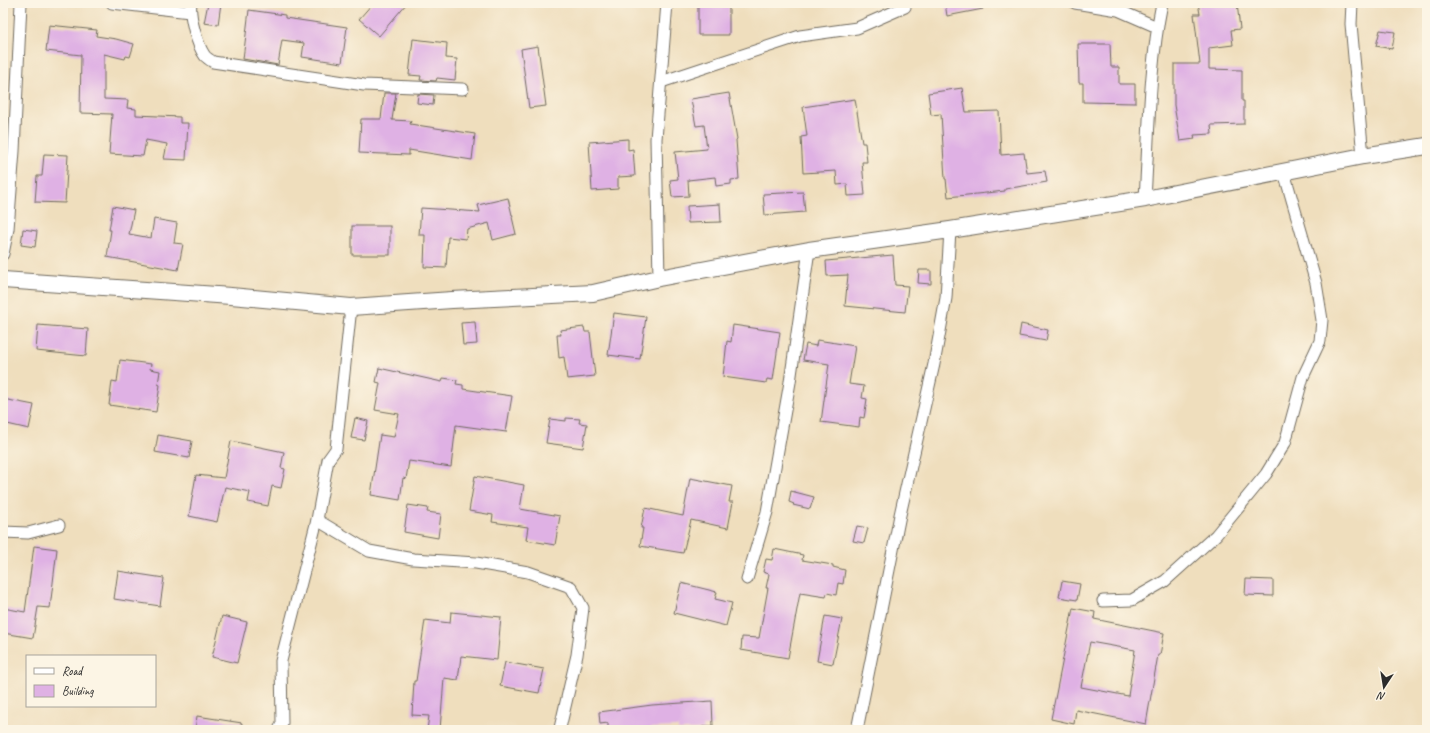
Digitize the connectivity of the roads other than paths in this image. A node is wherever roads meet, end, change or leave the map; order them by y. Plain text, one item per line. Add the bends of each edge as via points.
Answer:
1 (21, 3) edge
2 (112, 3) edge
3 (667, 3) edge
4 (1075, 3) edge
5 (1162, 3) edge
6 (1352, 3) edge
7 (191, 7) edge
8 (905, 7) dead end
9 (1157, 27) junction
10 (661, 82) junction
11 (463, 89) dead end
12 (1427, 146) edge
13 (1363, 156) junction
14 (1284, 172) junction
15 (1145, 199) junction
16 (6, 228) edge
17 (950, 230) junction
18 (809, 250) junction
19 (3, 254) edge
20 (659, 278) junction
21 (3, 280) edge
22 (351, 308) junction
23 (317, 520) junction
24 (59, 525) dead end
25 (3, 532) edge
26 (747, 579) dead end
27 (1103, 601) dead end
28 (279, 730) edge
29 (560, 730) edge
30 (857, 730) edge

1 - 16 street via 14,152
2 - 7 street
3 - 10 street
4 - 9 street via 1118,10
5 - 9 street
6 - 13 street via 1351,24
7 - 11 street via 200,46 213,62 364,85
8 - 10 street via 856,28 800,36
9 - 15 street
10 - 20 street via 656,139
12 - 13 street
13 - 14 street
14 - 15 street
14 - 27 street via 1316,283 1322,320 1320,341 1302,377 1286,443 1266,474 1216,535 1165,581 1132,600
15 - 17 street
16 - 19 street
17 - 18 street
17 - 30 street via 946,298 934,364 900,515
18 - 20 street
18 - 26 street via 790,382 767,512
20 - 22 street via 593,293
21 - 22 street via 231,296
22 - 23 street via 336,449 328,460
23 - 28 street via 280,661 282,723
23 - 29 street via 369,551 413,559 476,563 528,572 571,588 583,608 577,655
24 - 25 street via 28,533

